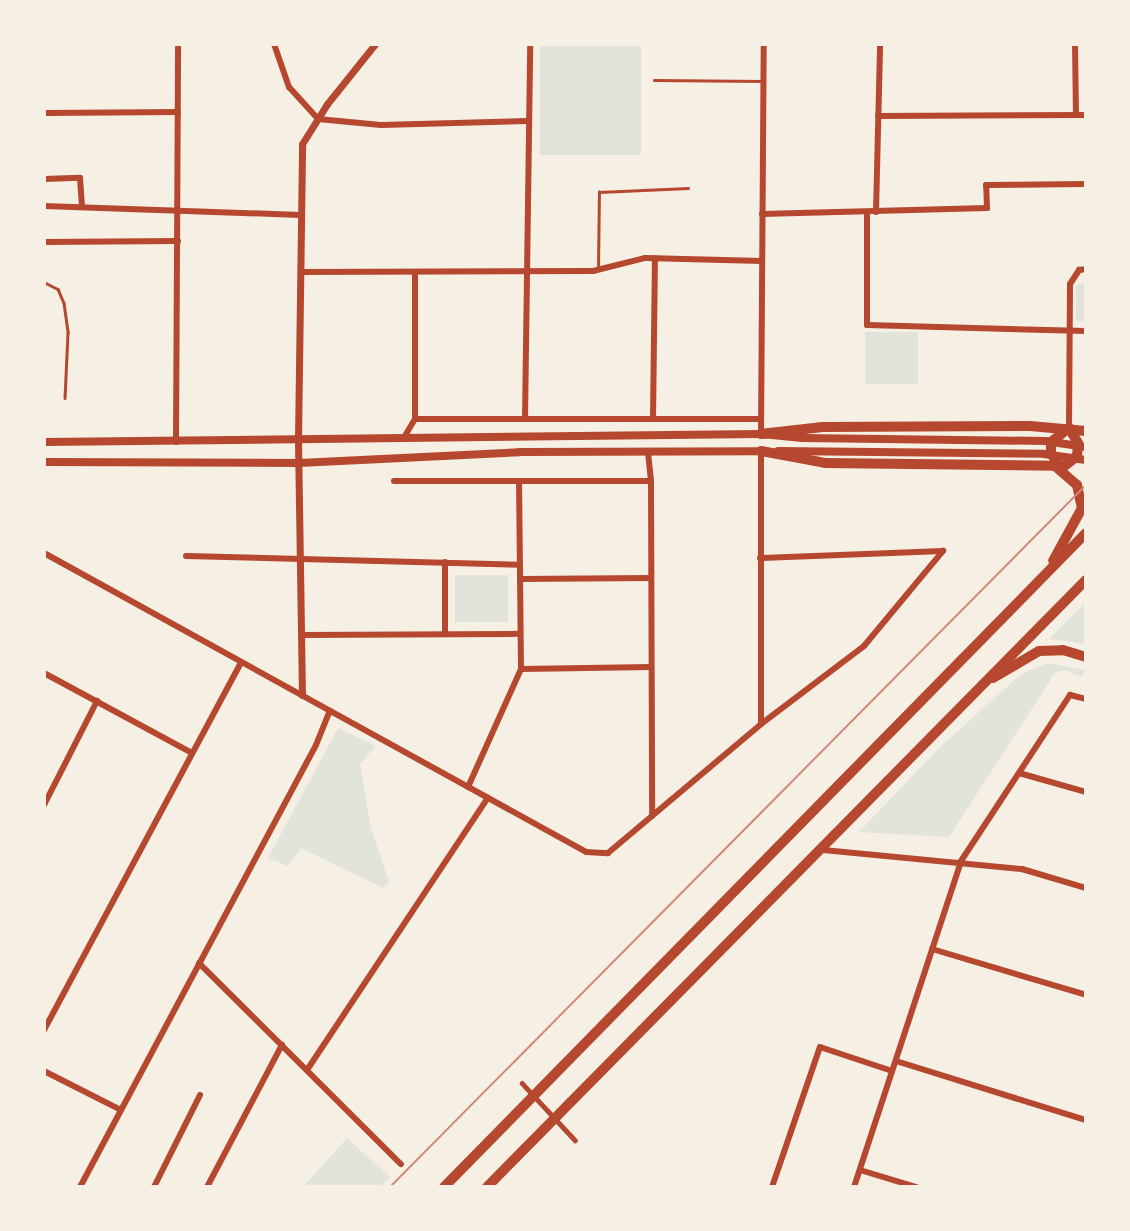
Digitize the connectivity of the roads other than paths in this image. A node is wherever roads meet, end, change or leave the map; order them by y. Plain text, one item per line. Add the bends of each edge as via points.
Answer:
1 (178, 44) edge
2 (274, 44) edge
3 (375, 44) edge
4 (530, 44) edge
5 (764, 44) edge
6 (880, 44) edge
7 (1075, 44) edge
8 (654, 80) dead end
9 (763, 81) junction
10 (44, 113) edge
11 (178, 113) junction
12 (1076, 115) junction
13 (1086, 115) edge
14 (878, 116) junction
15 (318, 119) junction
16 (528, 121) junction
17 (44, 179) edge
18 (1086, 184) edge
19 (688, 187) dead end
20 (44, 206) edge
21 (82, 206) junction
22 (178, 208) junction
23 (876, 212) junction
24 (867, 213) junction
25 (762, 214) junction
26 (301, 215) junction
27 (178, 241) junction
28 (44, 242) edge
29 (655, 258) junction
30 (762, 261) junction
31 (1086, 269) edge
32 (598, 270) junction
33 (526, 271) junction
34 (301, 272) junction
35 (415, 272) junction
36 (44, 282) edge
37 (1072, 331) junction
38 (1086, 331) edge
39 (65, 398) dead end
40 (415, 419) junction
41 (525, 419) junction
42 (653, 419) junction
43 (761, 419) junction
44 (1069, 428) junction
45 (1086, 431) edge
46 (761, 434) junction
47 (298, 440) junction
48 (402, 440) junction
49 (44, 442) edge
50 (176, 442) junction
51 (1086, 447) edge
52 (761, 451) junction
53 (648, 452) junction
54 (1086, 460) edge
55 (44, 462) edge
56 (299, 463) junction
57 (1061, 469) junction
58 (394, 481) dead end
59 (652, 481) junction
60 (519, 483) junction
61 (1086, 533) edge
62 (44, 553) edge
63 (186, 556) dead end
64 (300, 558) junction
65 (760, 558) junction
66 (445, 562) junction
67 (520, 565) junction
68 (1043, 577) junction
69 (652, 578) junction
70 (520, 579) junction
71 (1086, 580) edge
72 (445, 634) junction
73 (520, 634) junction
74 (301, 635) junction
75 (1086, 657) edge
76 (241, 662) junction
77 (652, 667) junction
78 (521, 669) junction
79 (44, 673) edge
80 (983, 682) junction
81 (302, 695) junction
82 (1086, 699) edge
83 (97, 701) junction
84 (330, 711) junction
85 (761, 724) junction
86 (192, 753) junction
87 (1019, 773) junction
88 (468, 787) junction
89 (1086, 793) edge
90 (488, 798) junction
91 (44, 804) edge
92 (652, 816) junction
93 (823, 850) junction
94 (961, 861) junction
95 (1086, 888) edge
96 (932, 949) junction
97 (199, 963) junction
98 (1086, 995) edge
99 (44, 1030) edge
100 (282, 1045) junction
101 (895, 1061) junction
102 (307, 1070) junction
103 (44, 1071) edge
104 (892, 1071) junction
105 (522, 1083) dead end
106 (200, 1095) dead end
107 (121, 1110) junction
108 (1086, 1119) edge
109 (575, 1140) dead end
110 (401, 1164) dead end
111 (860, 1170) junction
112 (80, 1187) edge
113 (154, 1187) edge
114 (207, 1187) edge
115 (444, 1187) edge
116 (487, 1187) edge
117 (772, 1187) edge
118 (854, 1187) edge
119 (916, 1187) edge

1 - 11 street
2 - 15 street via 289,87
3 - 15 street
4 - 16 street
5 - 9 street
6 - 14 street
7 - 12 street
8 - 9 lane
9 - 25 street
10 - 11 street
11 - 22 street
12 - 13 street
12 - 14 street
14 - 23 street
15 - 16 street via 381,125
15 - 26 street via 303,144
16 - 33 street
17 - 21 street via 80,178
18 - 23 street via 986,185 987,208
19 - 32 lane via 599,192
20 - 21 street
21 - 22 street
22 - 26 street
22 - 27 street
23 - 24 street
24 - 25 street
24 - 37 street via 867,325
25 - 30 street
26 - 34 street
27 - 28 street
27 - 50 street
29 - 30 street
29 - 32 street
29 - 42 street
30 - 43 street
31 - 37 street via 1079,270 1070,284
32 - 33 street
33 - 35 street
33 - 41 street
34 - 35 street
34 - 47 street
35 - 40 street
36 - 39 lane via 58,289 64,303 68,333
37 - 38 street
37 - 44 street
40 - 41 street
40 - 48 street
41 - 42 street
42 - 43 street
43 - 46 street
44 - 45 highway
44 - 46 highway via 799,427
44 - 57 highway via 1078,443 1077,456
44 - 57 highway via 1051,442 1051,453
46 - 48 main road
46 - 51 main road via 1045,441
47 - 48 main road
47 - 50 main road
47 - 56 street
49 - 50 main road
52 - 53 main road
52 - 54 main road via 1044,454
52 - 57 highway via 825,463 1039,464
52 - 65 street
53 - 56 main road via 520,452
53 - 59 street
55 - 56 main road
56 - 64 street
57 - 68 highway via 1077,485 1082,508
58 - 60 street
59 - 60 street
59 - 69 street
60 - 67 street
61 - 68 highway
62 - 76 street
63 - 64 street
64 - 66 street
64 - 74 street
65 - 85 street
65 - 85 street via 943,551 864,646
66 - 67 street
66 - 72 street
67 - 70 street
68 - 115 highway
69 - 70 street
69 - 77 street
70 - 73 street
71 - 80 highway
72 - 73 street
72 - 74 street
73 - 78 street
74 - 81 street
75 - 80 highway via 1063,650 1039,652
76 - 81 street
76 - 86 street
77 - 78 street
77 - 92 street
78 - 88 street
79 - 83 street
80 - 93 highway
81 - 84 street
82 - 87 street via 1070,695
83 - 86 street
83 - 91 street
84 - 88 street
84 - 97 street
85 - 92 street
86 - 99 street
87 - 89 street
87 - 94 street
88 - 90 street
90 - 92 street via 586,852 608,853
90 - 102 street
93 - 94 street
93 - 116 highway
94 - 95 street via 1022,869
94 - 96 street
96 - 98 street
96 - 101 street
97 - 100 street
97 - 107 street
100 - 102 street
100 - 114 street
101 - 104 street
101 - 108 street
102 - 110 street
103 - 107 street
104 - 111 street
104 - 117 street via 820,1047
105 - 109 street
106 - 113 street
107 - 112 street
111 - 118 street
111 - 119 street

